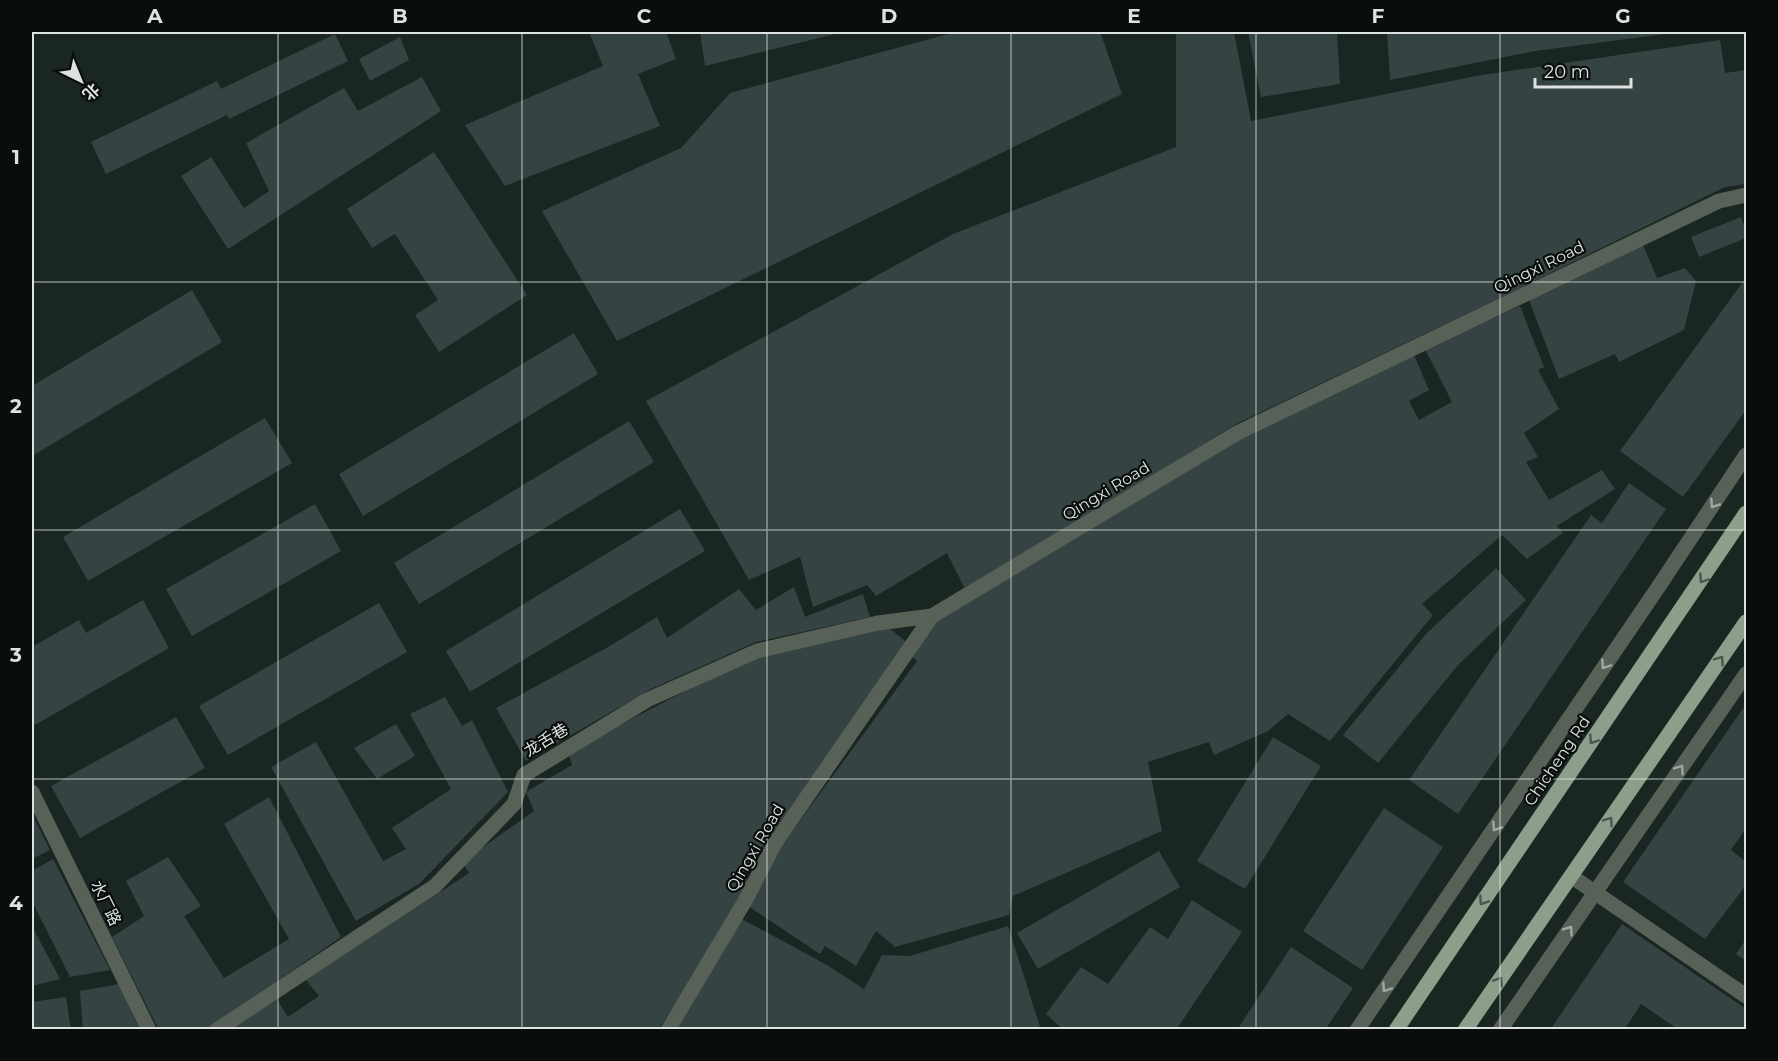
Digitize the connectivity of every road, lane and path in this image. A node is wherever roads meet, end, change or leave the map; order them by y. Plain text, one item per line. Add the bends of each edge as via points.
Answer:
1 (1746, 195) edge
2 (1746, 455) edge
3 (1746, 513) edge
4 (932, 616) junction
5 (1746, 622) edge
6 (1746, 674) edge
7 (32, 792) edge
8 (1571, 876) junction
9 (1595, 892) junction
10 (1746, 996) edge
11 (149, 1029) edge
12 (217, 1029) edge
13 (668, 1029) edge
14 (1357, 1029) edge
15 (1396, 1029) edge
16 (1466, 1029) edge
17 (1500, 1029) edge

1 - 4 street, Qingxi Road via 1719,201 1237,433
2 -> 14 street
3 -> 15 main road, Chicheng Rd
4 - 12 street, 龙舌巷 via 878,623 757,651 647,700 524,774 514,804 435,886
4 - 13 street, Qingxi Road via 775,843
8 -> 5 main road
9 -> 6 street
7 - 11 street, 水厂路
8 - 9 street
16 -> 8 main road
9 - 10 street
17 -> 9 street

